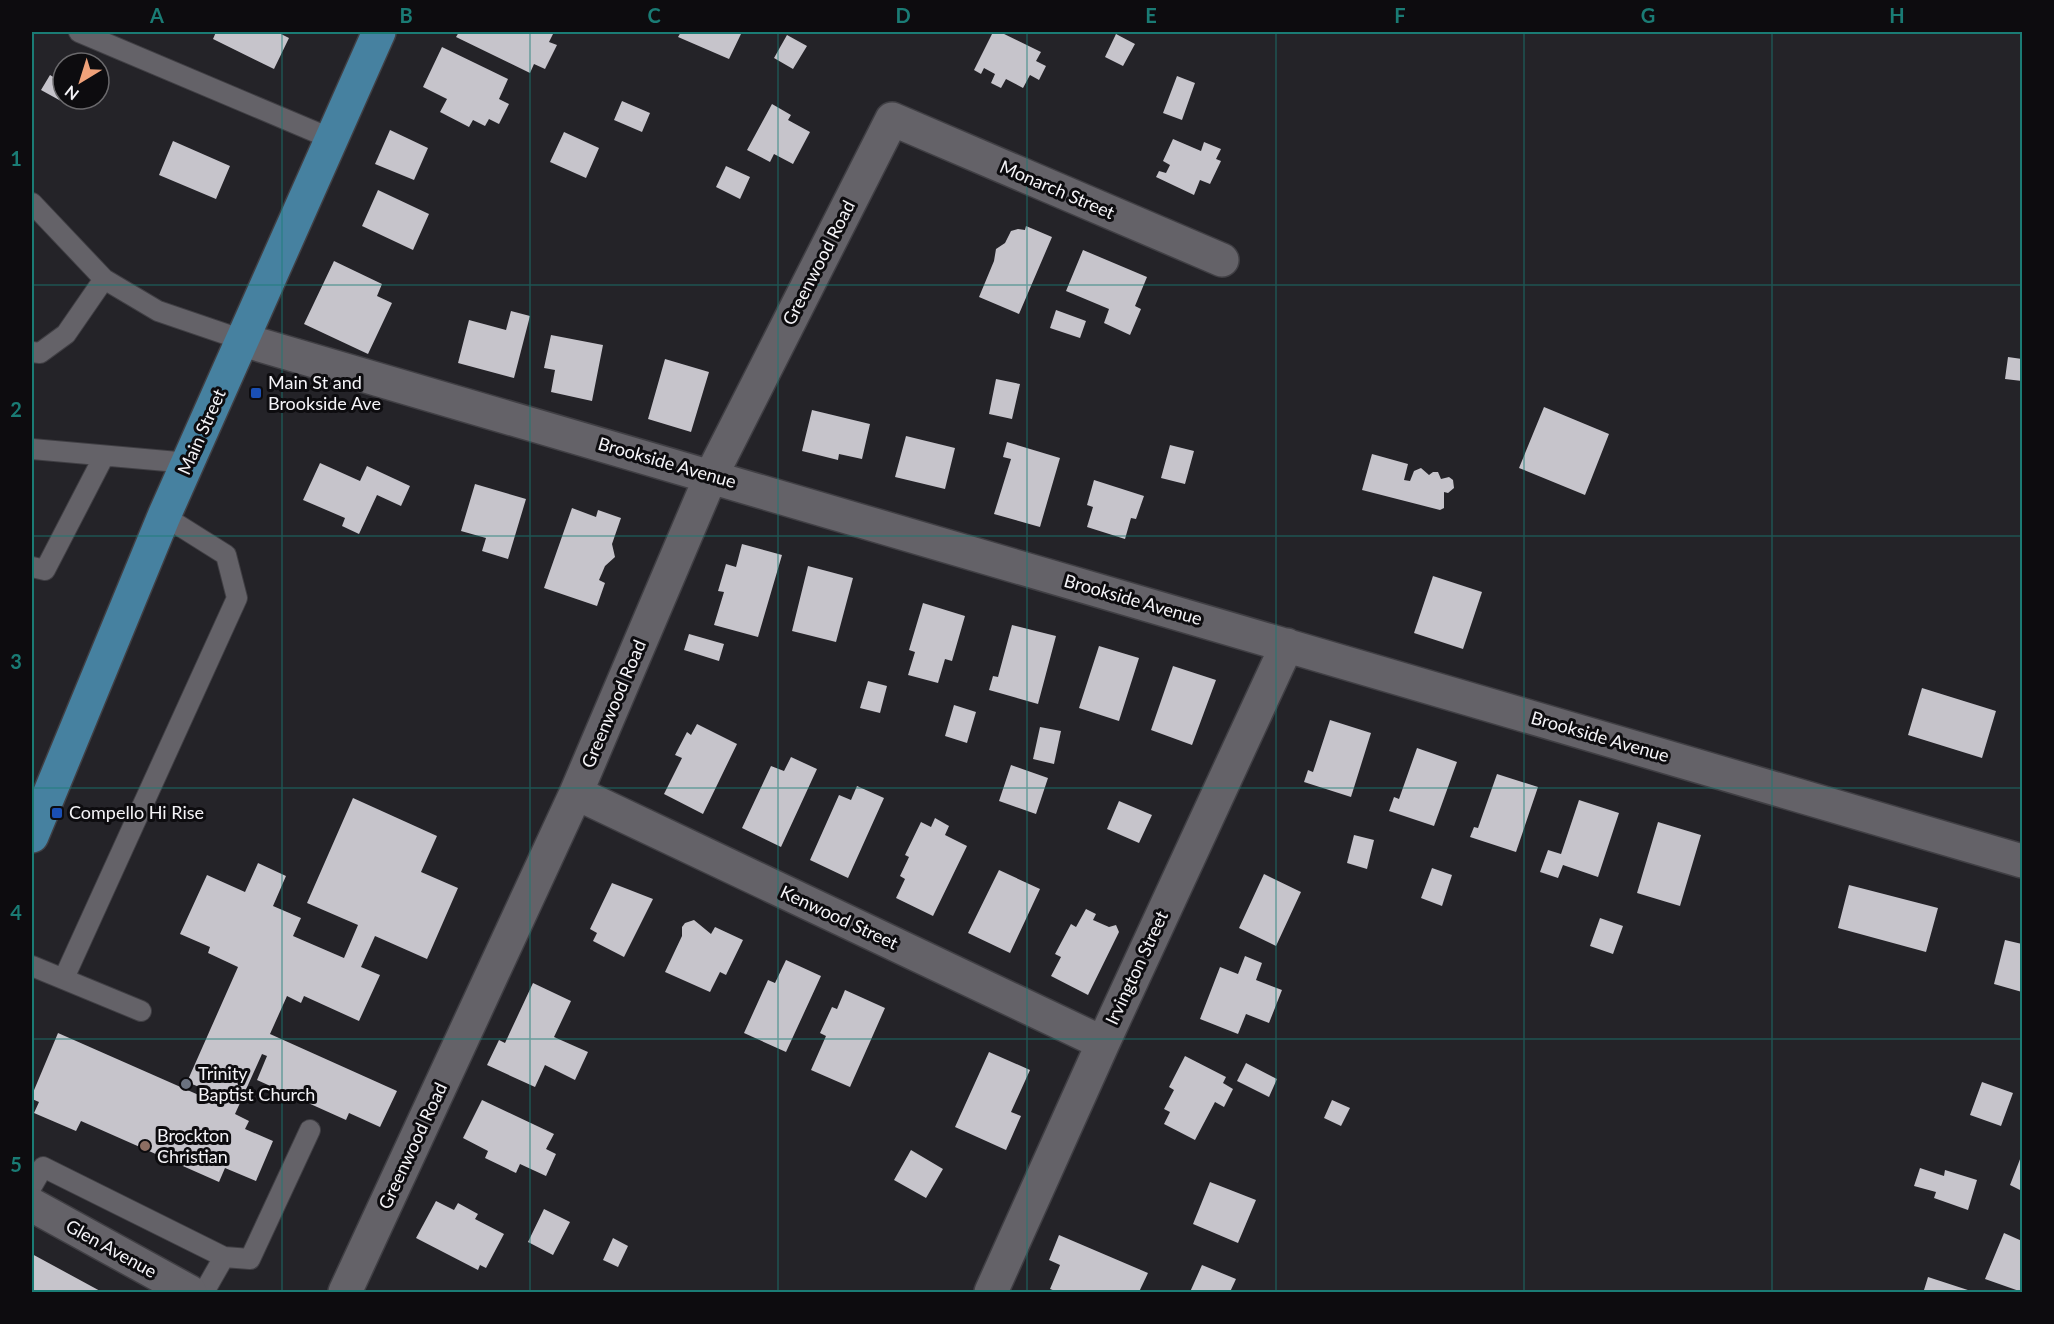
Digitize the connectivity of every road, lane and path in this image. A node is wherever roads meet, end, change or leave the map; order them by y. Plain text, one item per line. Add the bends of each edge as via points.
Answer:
1 (79, 32) edge
2 (379, 32) edge
3 (892, 119) joint
4 (332, 139) junction
5 (32, 203) edge
6 (1222, 260) dead end
7 (104, 279) junction
8 (243, 340) junction
9 (32, 352) edge
10 (32, 449) edge
11 (104, 456) junction
12 (189, 463) junction
13 (711, 476) junction
14 (164, 516) junction
15 (32, 567) edge
16 (1287, 645) junction
17 (576, 793) junction
18 (32, 836) edge
19 (2022, 861) edge
20 (32, 966) edge
21 (64, 978) junction
22 (141, 1011) dead end
23 (1102, 1043) junction
24 (310, 1130) dead end
25 (32, 1186) edge
26 (32, 1205) edge
27 (224, 1257) junction
28 (172, 1288) edge
29 (204, 1293) edge
30 (345, 1293) edge
31 (991, 1293) edge

1 - 4 lane
2 - 4 main road, Main Street
3 - 6 street, Monarch Street
3 - 13 street, Greenwood Road
4 - 8 main road, Main Street
5 - 7 lane
7 - 8 lane via 158,311
7 - 9 lane via 66,334 39,353
8 - 12 main road, Main Street
8 - 13 street, Brookside Avenue
10 - 11 lane
11 - 12 lane
11 - 15 lane via 45,570
12 - 14 main road, Main Street
13 - 16 street, Brookside Avenue
13 - 17 street, Greenwood Road
14 - 18 main road, Main Street
14 - 21 lane via 226,555 237,598
16 - 19 street, Brookside Avenue
16 - 23 street, Irvington Street
17 - 23 street, Kenwood Street
17 - 30 street, Greenwood Road
20 - 21 lane
21 - 22 lane
23 - 31 street, Irvington Street
24 - 27 lane via 250,1258
25 - 27 lane via 43,1167
26 - 28 street, Glen Avenue
27 - 29 lane

